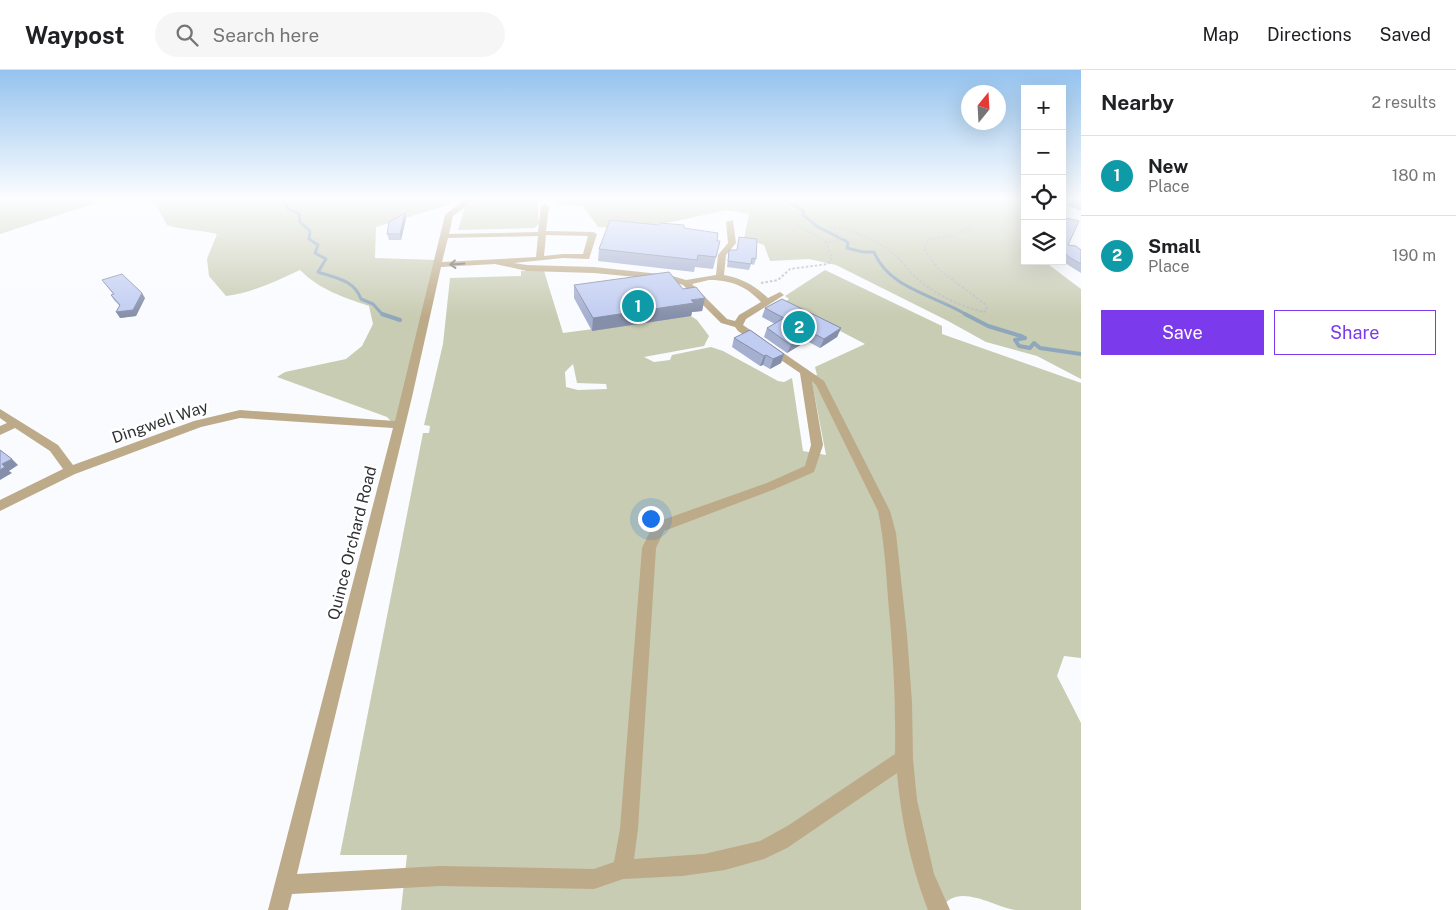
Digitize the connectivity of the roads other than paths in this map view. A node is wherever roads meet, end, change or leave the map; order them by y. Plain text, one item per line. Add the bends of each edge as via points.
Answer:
1 (443, 238) edge
2 (542, 238) edge
3 (592, 238) edge
4 (732, 238) edge
5 (578, 257) junction
6 (540, 259) junction
7 (496, 262) junction
8 (437, 265) junction
9 (591, 270) junction
10 (720, 278) junction
11 (686, 283) junction
12 (738, 325) junction
13 (805, 372) junction
14 (0, 413) edge
15 (15, 423) junction
16 (400, 425) junction
17 (0, 431) edge
18 (71, 471) junction
19 (0, 506) edge
20 (904, 759) junction
21 (623, 869) junction
22 (284, 884) junction
23 (278, 910) edge
24 (940, 910) edge

1 - 8 street, Quince Orchard Road
2 - 6 street
3 - 5 street via 586,257
4 - 10 street via 732,243 722,255
5 - 6 street
5 - 9 street via 580,264
6 - 7 street
7 -> 8 street
7 - 9 street via 527,268
8 - 16 street, Quince Orchard Road
9 - 11 street via 669,278
10 - 11 street via 700,278
10 - 12 street via 737,280 773,299 742,317
11 - 12 street via 724,321
12 - 13 street
13 - 20 street via 820,383 886,519 899,635
13 - 21 street via 817,445 810,469 659,527 649,548 629,829
14 - 15 street
15 - 17 street
15 - 18 street via 54,448
16 - 18 street, Dingwell Way via 240,414 198,424
16 - 22 street, Quince Orchard Road
18 - 19 street, Dingwell Way
20 - 21 street via 779,842 741,856 668,868
20 - 24 street via 916,844 924,874
21 - 22 street via 594,879 440,876
22 - 23 street, Quince Orchard Road

